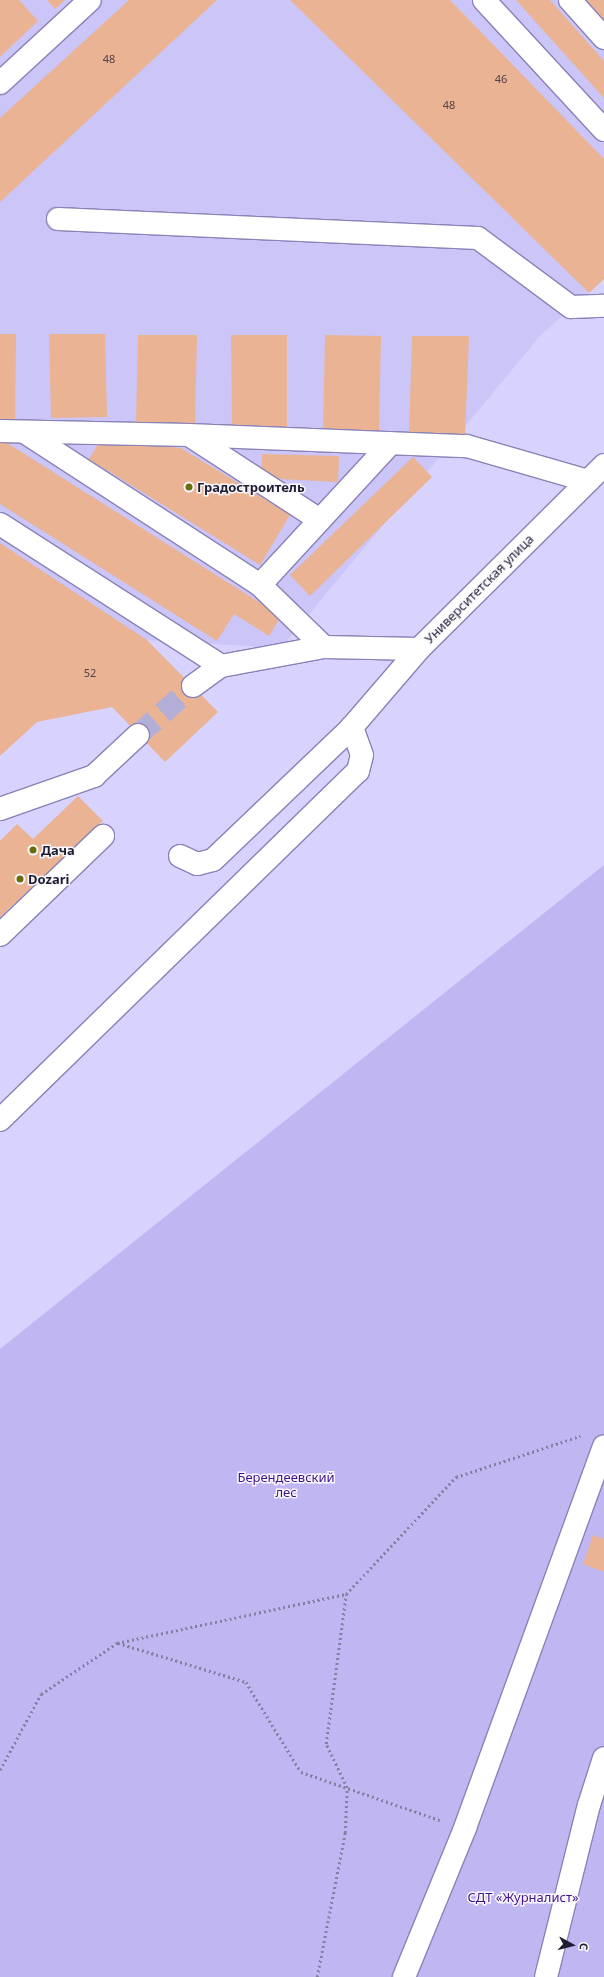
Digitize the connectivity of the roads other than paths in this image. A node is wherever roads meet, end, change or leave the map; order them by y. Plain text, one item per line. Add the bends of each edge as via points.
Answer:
1 (90, 0) edge
2 (484, 0) edge
3 (570, 0) edge
4 (604, 38) edge
5 (0, 83) edge
6 (604, 130) edge
7 (58, 219) dead end
8 (604, 306) edge
9 (0, 431) edge
10 (26, 433) junction
11 (189, 435) junction
12 (391, 443) junction
13 (604, 465) edge
14 (588, 481) junction
15 (320, 520) junction
16 (0, 524) edge
17 (260, 585) junction
18 (324, 647) junction
19 (419, 649) junction
20 (221, 666) junction
21 (193, 686) tunnel mouth
22 (352, 727) junction
23 (138, 735) tunnel mouth
24 (0, 809) edge
25 (102, 836) dead end
26 (180, 856) dead end
27 (0, 935) edge
28 (0, 1120) edge
29 (604, 1447) edge
30 (604, 1758) edge
31 (404, 1977) edge
32 (546, 1977) edge

1 - 5 street
2 - 6 street
3 - 4 street
7 - 8 street via 478,238 571,307
9 - 10 street
10 - 11 street
10 - 17 street
11 - 12 street
11 - 15 street
12 - 14 street via 467,446
12 - 15 street
13 - 14 street, Университетская улица
14 - 19 street, Университетская улица
15 - 17 street
16 - 20 street
17 - 18 street
18 - 19 street, Университетская улица
18 - 20 street, Университетская улица
19 - 22 street
20 - 21 street, Университетская улица
22 - 26 street via 213,860 197,864
22 - 28 street via 362,755 358,771
23 - 24 street via 94,776
25 - 27 street
29 - 31 street via 465,1828
30 - 32 street via 589,1805

